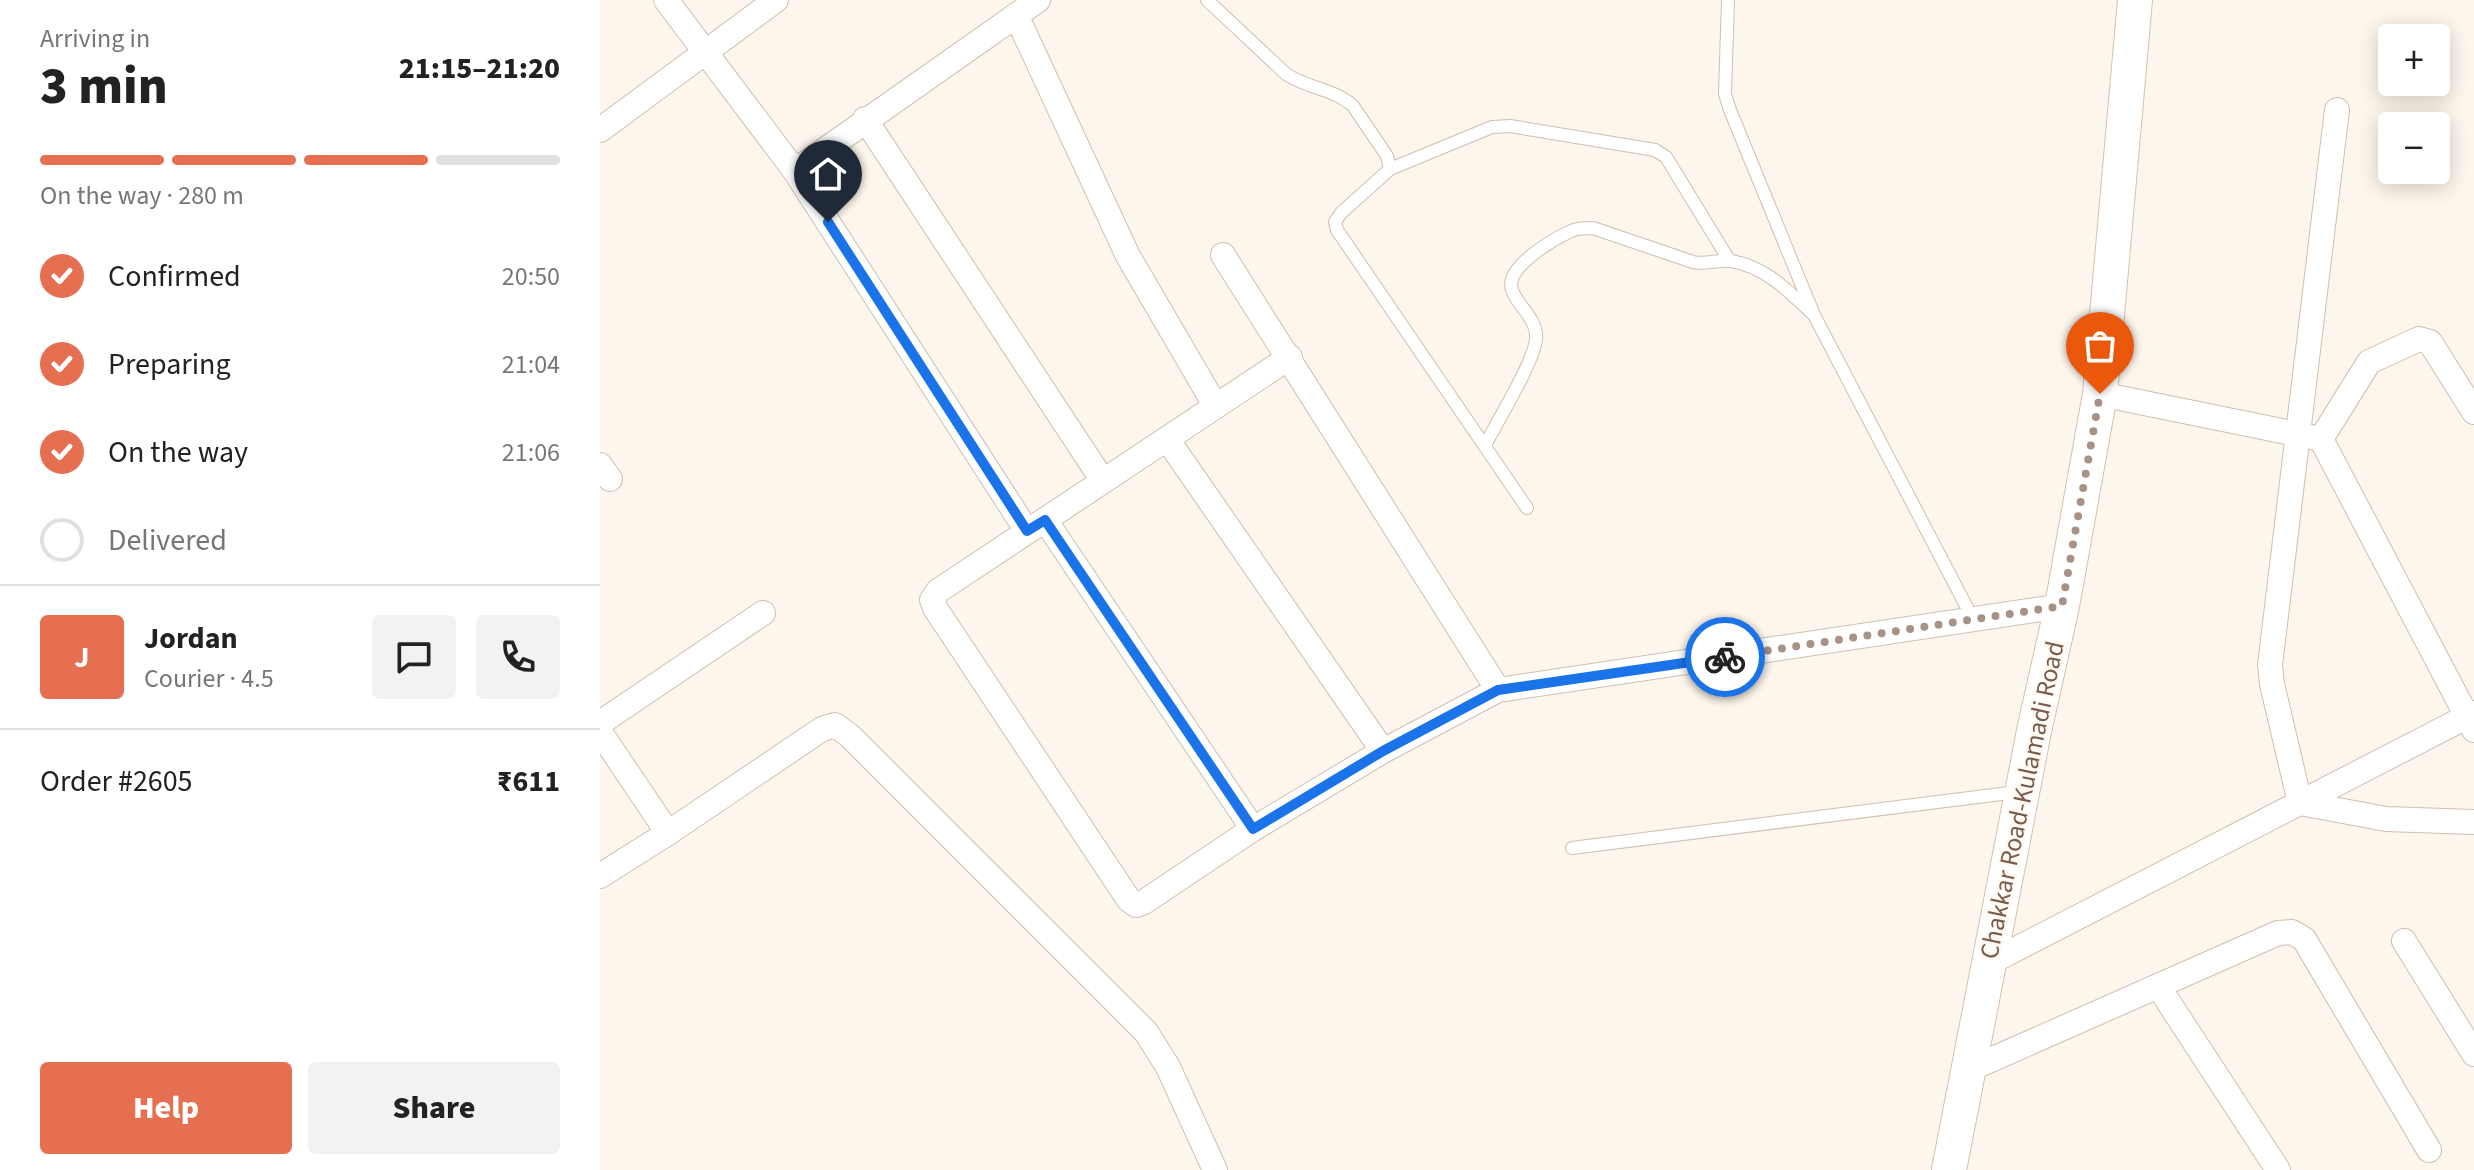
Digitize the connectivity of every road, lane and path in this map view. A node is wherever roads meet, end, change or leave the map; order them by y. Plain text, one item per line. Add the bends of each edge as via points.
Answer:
1 (666, 0) edge
2 (776, 0) edge
3 (1038, 0) edge
4 (1207, 0) edge
5 (1728, 0) edge
6 (2135, 0) edge
7 (1016, 15) junction
8 (706, 53) junction
9 (2337, 110) dead end
10 (865, 119) junction
11 (600, 130) edge
12 (1390, 169) junction
13 (795, 171) junction
14 (1223, 255) dead end
15 (1729, 260) junction
16 (1814, 315) junction
17 (1290, 357) junction
18 (2100, 394) junction
19 (1215, 405) junction
20 (2474, 412) edge
21 (2310, 437) junction
22 (1167, 439) junction
23 (1485, 445) junction
24 (1103, 481) junction
25 (1527, 508) dead end
26 (1036, 526) junction
27 (2062, 606) junction
28 (763, 613) dead end
29 (1973, 619) junction
30 (1498, 690) junction
31 (2472, 720) edge
32 (600, 723) edge
33 (600, 732) edge
34 (1383, 751) junction
35 (2022, 791) junction
36 (2300, 803) junction
37 (2474, 822) edge
38 (1253, 829) junction
39 (668, 833) junction
40 (1572, 848) dead end
41 (600, 876) edge
42 (2404, 941) dead end
43 (1989, 963) junction
44 (2158, 986) junction
45 (2474, 1054) edge
46 (1968, 1070) junction
47 (2429, 1150) dead end
48 (1215, 1170) edge
49 (1949, 1170) edge
50 (2278, 1170) edge

1 - 8 street
2 - 8 street
3 - 7 street
4 - 12 lane via 1286,74 1353,106
5 - 16 lane via 1725,94
6 - 18 street, Chakkar Road-Kulamadi Road
7 - 10 street
7 - 19 street via 1128,256
8 - 11 street
8 - 13 street
9 - 21 street
10 - 13 street
10 - 24 street
12 - 15 lane via 1492,127 1655,150 1666,157
12 - 23 lane via 1341,213 1337,230
13 - 26 street
14 - 17 street
15 - 16 lane via 1768,273
15 - 23 lane via 1701,264 1580,228 1519,265 1511,289 1537,338
16 - 29 lane
17 - 19 street
17 - 30 street
18 - 21 street
18 - 27 street, Chakkar Road-Kulamadi Road
19 - 22 street
20 - 21 street via 2430,342 2419,339 2369,362
21 - 31 street
21 - 36 street via 2270,665
22 - 24 street
22 - 34 street
23 - 25 lane
24 - 26 street
26 - 38 street
26 - 38 street via 932,600 1129,900 1136,905 1144,902
27 - 29 street
27 - 35 street, Chakkar Road-Kulamadi Road
28 - 32 street
29 - 30 street
30 - 34 street
31 - 36 street
33 - 39 street
34 - 38 street
35 - 40 lane
35 - 43 street, Chakkar Road-Kulamadi Road
36 - 37 street via 2386,819
36 - 43 street
39 - 41 street
39 - 48 street via 835,725 1146,1032 1168,1067
42 - 45 street
43 - 46 street, Chakkar Road-Kulamadi Road
44 - 46 street
44 - 47 street via 2278,933 2292,932 2304,939
44 - 50 street
46 - 49 street, Chakkar Road-Kulamadi Road

